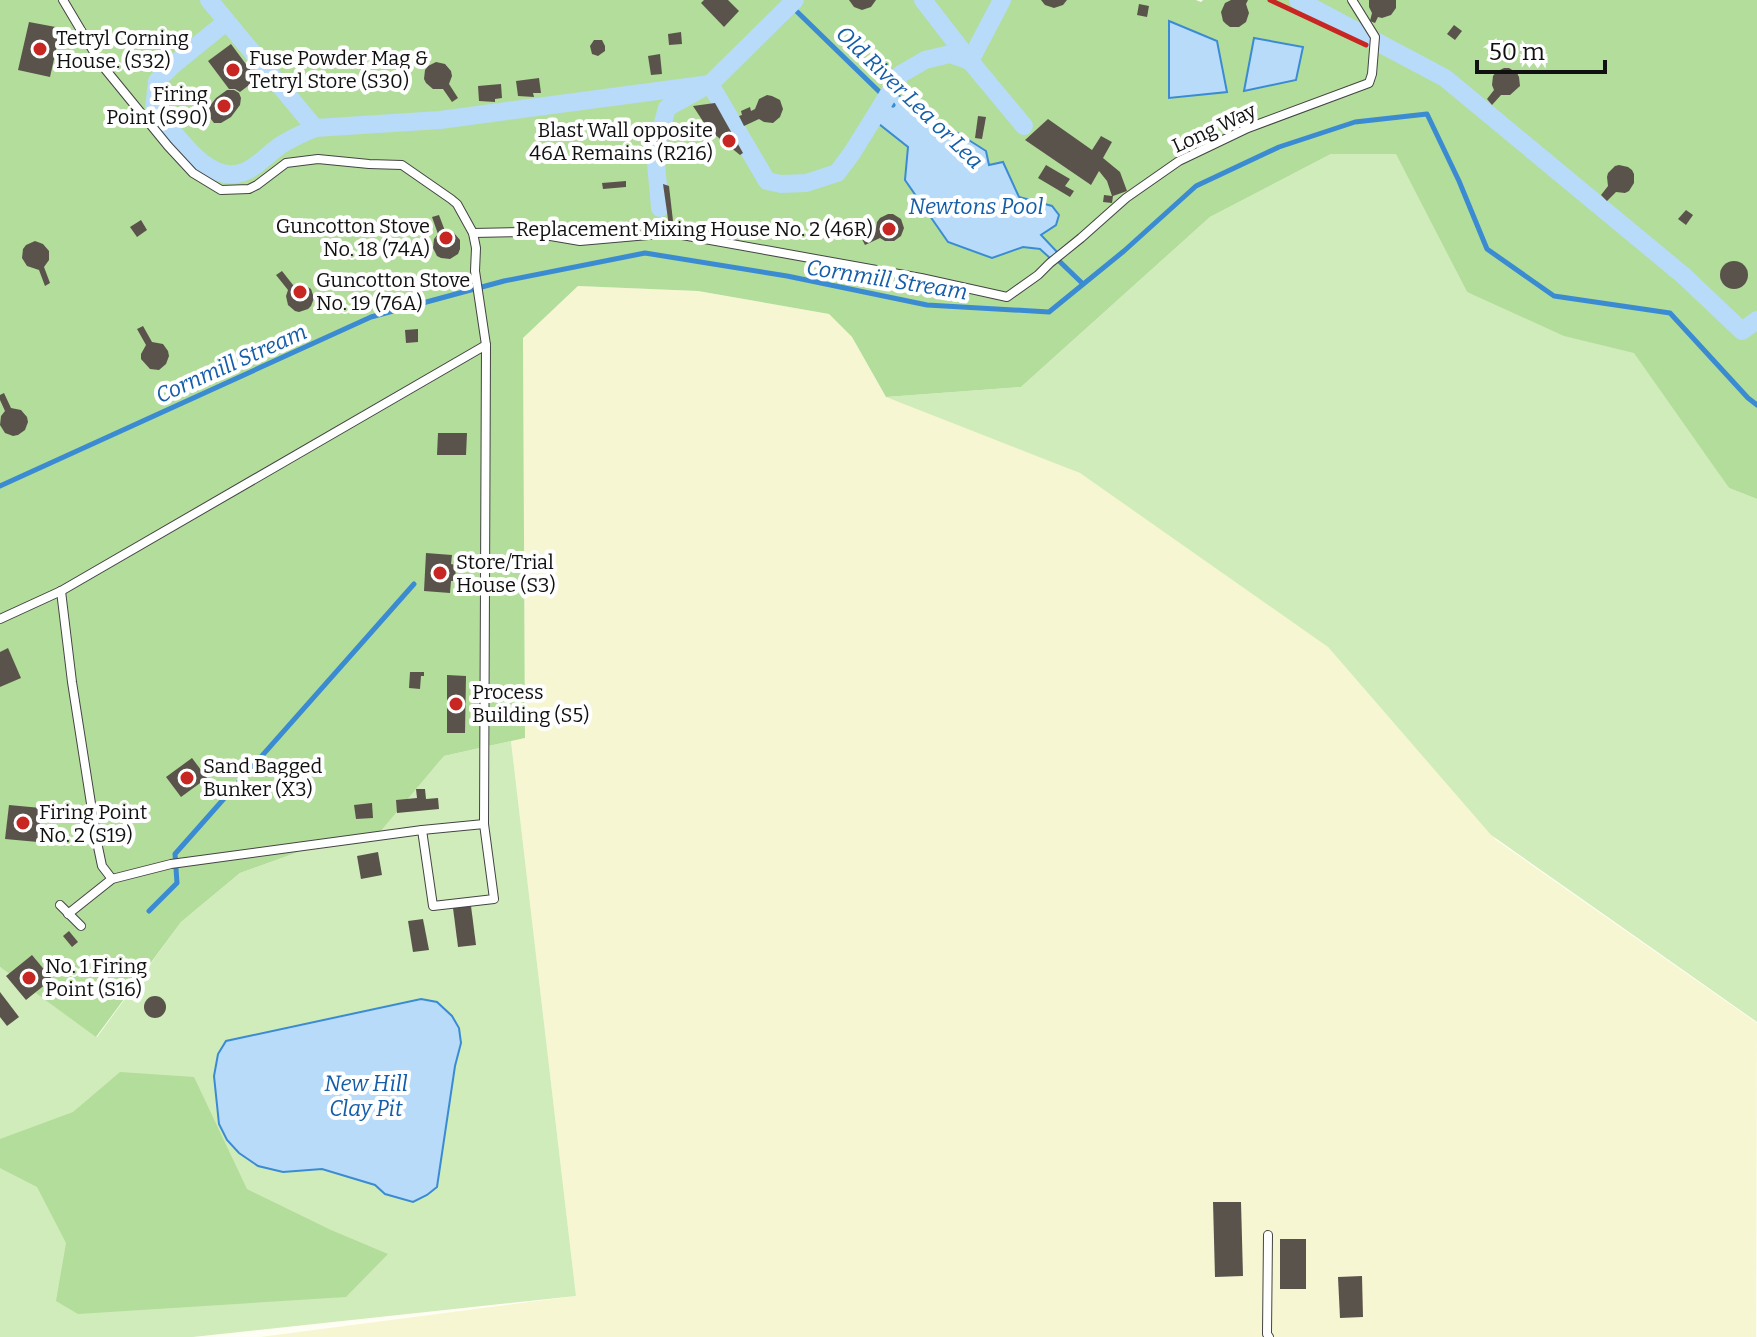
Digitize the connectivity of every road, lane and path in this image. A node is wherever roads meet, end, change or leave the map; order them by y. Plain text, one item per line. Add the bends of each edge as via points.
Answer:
1 (63, 0) edge
2 (1352, 0) edge
3 (473, 233) junction
4 (486, 345) junction
5 (61, 591) junction
6 (0, 619) edge
7 (484, 824) junction
8 (422, 830) junction
9 (112, 879) junction
10 (60, 905) dead end
11 (68, 914) junction
12 (81, 926) dead end
13 (1268, 1235) dead end
14 (1269, 1337) edge

1 - 3 lane via 101,64 154,129 193,173 221,190 249,189 298,160 402,165 457,204
2 - 3 lane, Long Way via 1374,42 1369,83 1248,128 1179,161 1007,297 671,233 580,241 527,232
3 - 4 lane
4 - 5 lane
4 - 7 lane
5 - 6 lane
5 - 9 lane via 97,842 102,866
7 - 8 lane
7 - 8 lane via 494,899 433,906
8 - 9 lane via 181,862
9 - 11 lane
10 - 11 lane
11 - 12 lane
13 - 14 lane

